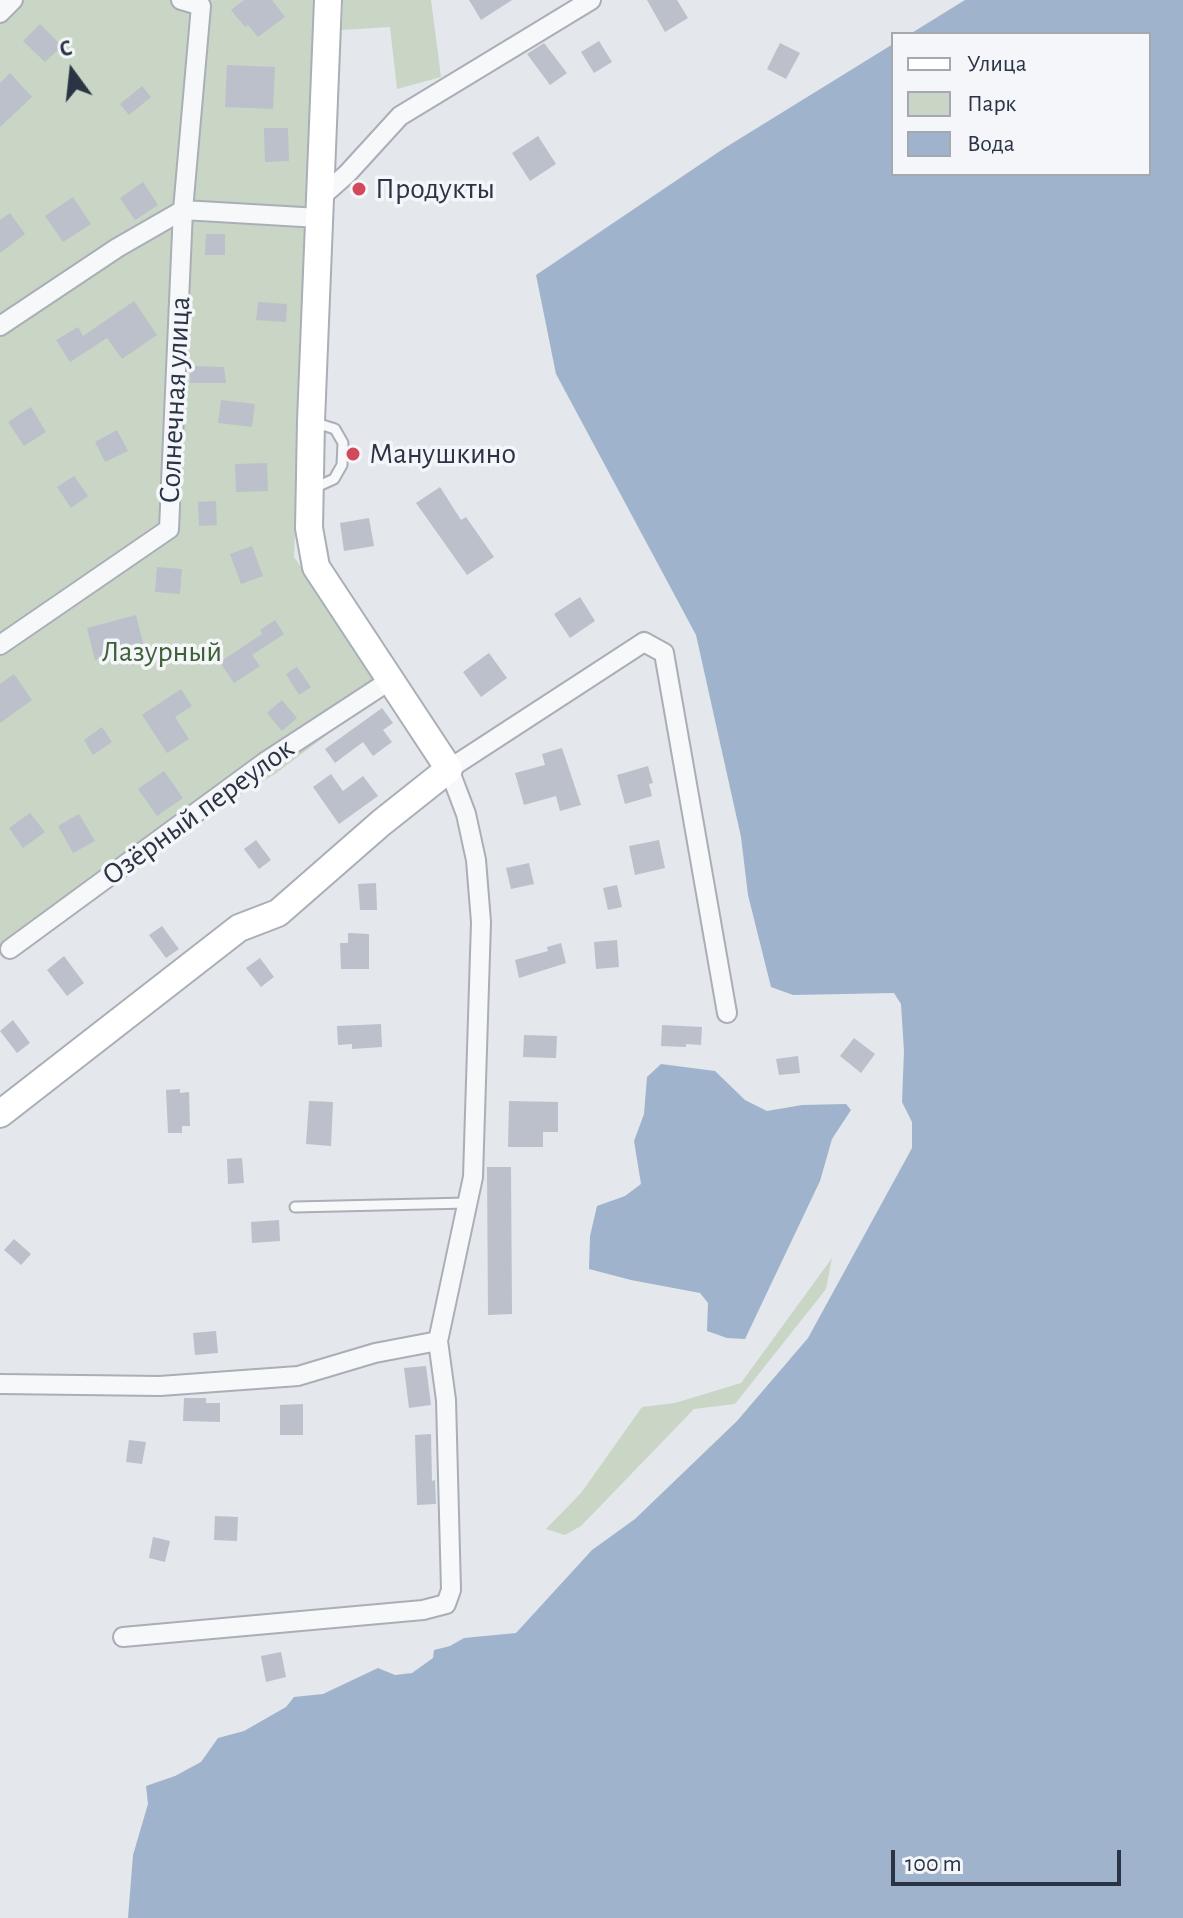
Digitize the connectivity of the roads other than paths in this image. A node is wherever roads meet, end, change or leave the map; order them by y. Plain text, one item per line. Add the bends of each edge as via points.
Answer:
1 (13, 0) edge
2 (181, 0) edge
3 (328, 0) edge
4 (591, 0) edge
5 (0, 13) edge
6 (320, 208) junction
7 (183, 210) junction
8 (0, 326) edge
9 (0, 645) edge
10 (389, 681) junction
11 (449, 769) junction
12 (10, 949) dead end
13 (727, 1013) dead end
14 (0, 1114) edge
15 (467, 1203) junction
16 (295, 1207) dead end
17 (438, 1341) junction
18 (0, 1384) edge
19 (123, 1637) dead end

1 - 5 street
2 - 7 street via 201,6
3 - 6 street
4 - 6 street via 400,116
6 - 7 street
6 - 10 street via 309,528 316,567
7 - 8 street
7 - 9 street, Солнечная улица via 169,529
10 - 11 street
10 - 12 street, Озёрный переулок via 265,762
11 - 13 street via 644,642 664,653
11 - 14 street via 278,913 239,928
11 - 15 street via 476,860 481,922 473,1177
15 - 16 lane
15 - 17 street
17 - 18 street via 298,1376 160,1386
17 - 19 street via 446,1400 451,1590 446,1604

